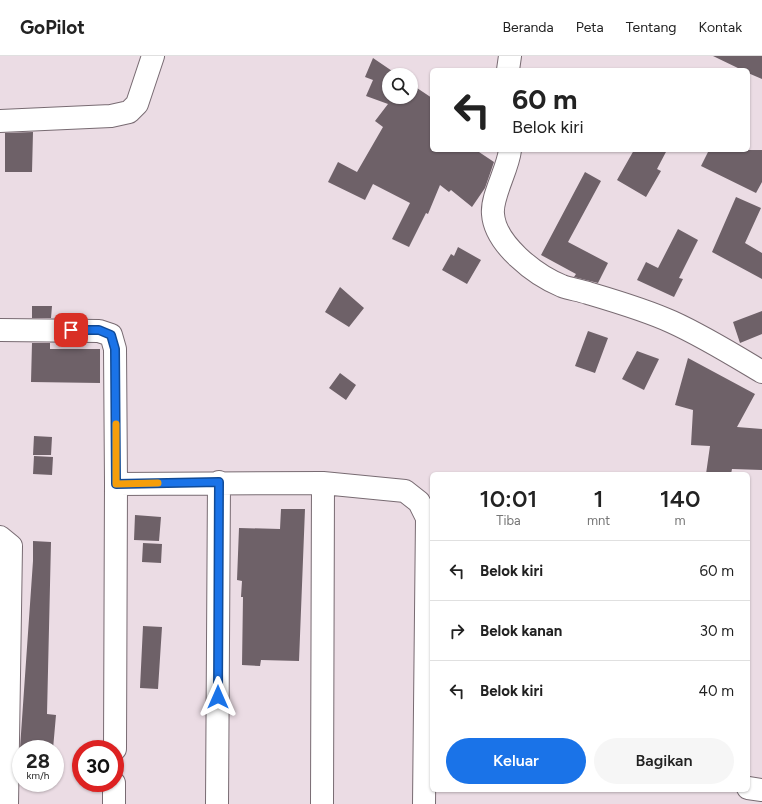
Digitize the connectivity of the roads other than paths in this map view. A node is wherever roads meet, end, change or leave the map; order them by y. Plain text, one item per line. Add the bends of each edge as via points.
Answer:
1 (153, 56) edge
2 (510, 56) edge
3 (508, 68) edge
4 (0, 121) edge
5 (510, 152) edge
6 (0, 330) edge
7 (762, 372) edge
8 (219, 482) junction
9 (323, 483) junction
10 (116, 484) junction
11 (0, 538) edge
12 (115, 740) edge
13 (750, 788) edge
14 (762, 790) edge
15 (114, 792) edge
16 (7, 804) edge
17 (114, 804) edge
18 (217, 804) edge
19 (322, 804) edge
20 (424, 804) edge

1 - 4 street via 137,104 129,112 111,116
2 - 3 street
5 - 7 street via 492,213 498,233 512,253 561,286 670,321
6 - 10 street via 99,330 111,335 115,349
8 - 9 street
8 - 10 street
8 - 18 street
9 - 19 street
9 - 20 street via 405,491 419,502 426,518
10 - 12 street
11 - 16 street via 11,546
13 - 14 street
15 - 17 street

